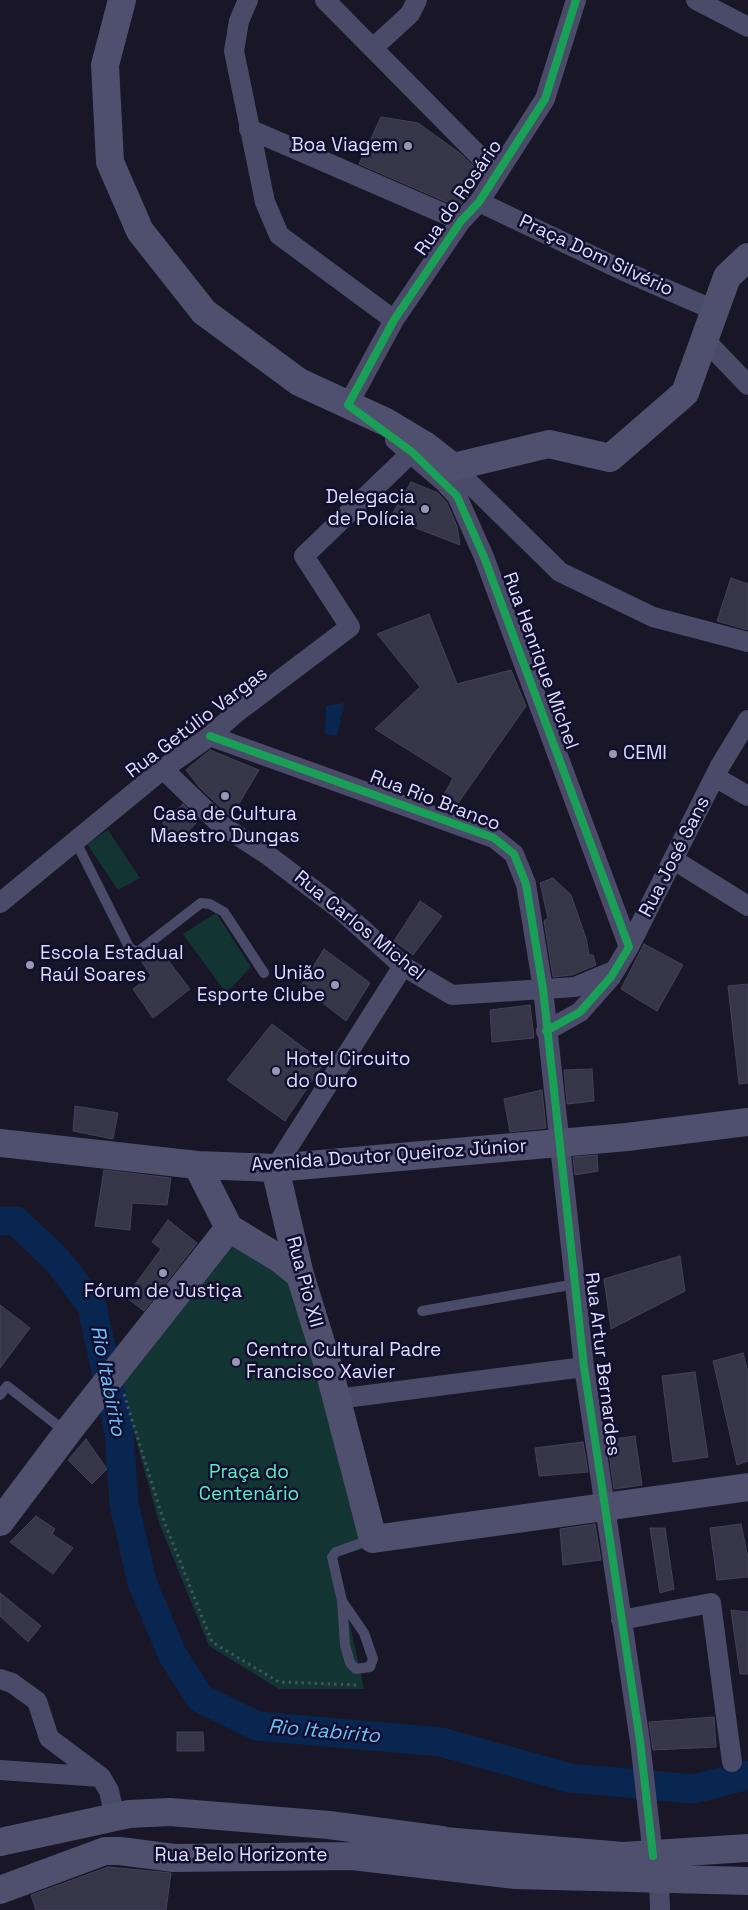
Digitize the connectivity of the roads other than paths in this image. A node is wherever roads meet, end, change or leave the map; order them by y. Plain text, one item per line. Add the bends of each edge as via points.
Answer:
1 (122, 0) edge
2 (248, 0) edge
3 (325, 0) edge
4 (417, 0) edge
5 (576, 0) edge
6 (696, 0) edge
7 (748, 27) edge
8 (373, 48) junction
9 (249, 128) junction
10 (496, 174) junction
11 (479, 202) junction
12 (461, 221) junction
13 (748, 257) edge
14 (714, 310) junction
15 (394, 320) junction
16 (704, 339) junction
17 (748, 385) edge
18 (348, 405) junction
19 (412, 452) junction
20 (453, 467) junction
21 (748, 642) edge
22 (748, 720) edge
23 (210, 736) junction
24 (163, 769) junction
25 (718, 772) junction
26 (748, 796) edge
27 (75, 840) junction
28 (674, 860) junction
29 (0, 902) edge
30 (748, 906) edge
31 (628, 947) junction
32 (403, 966) junction
33 (615, 971) junction
34 (264, 973) dead end
35 (543, 989) junction
36 (546, 1031) junction
37 (748, 1122) edge
38 (560, 1143) junction
39 (0, 1144) edge
40 (197, 1165) junction
41 (276, 1168) junction
42 (229, 1228) junction
43 (300, 1275) junction
44 (576, 1284) junction
45 (422, 1311) dead end
46 (584, 1366) junction
47 (0, 1395) edge
48 (337, 1399) junction
49 (70, 1429) junction
50 (748, 1486) edge
51 (606, 1507) junction
52 (0, 1522) edge
53 (373, 1539) junction
54 (342, 1601) junction
55 (621, 1620) junction
56 (0, 1679) edge
57 (732, 1762) dead end
58 (0, 1770) edge
59 (101, 1777) junction
60 (113, 1810) junction
61 (0, 1825) edge
62 (442, 1840) junction
63 (0, 1842) edge
64 (748, 1848) edge
65 (120, 1851) junction
66 (655, 1855) junction
67 (352, 1856) junction
68 (489, 1872) junction
69 (748, 1881) edge
70 (0, 1890) edge
71 (660, 1910) edge

1 - 18 street via 105,65 110,162 140,232 204,312 299,382
2 - 9 street via 239,21 234,51
3 - 8 street
4 - 8 street via 410,14
5 - 10 street, Rua do Rosário via 545,99
6 - 7 street
8 - 10 street
9 - 12 street
9 - 15 street via 265,202 279,234
10 - 11 street, Rua do Rosário
11 - 12 street, Rua do Rosário
11 - 14 street, Praça Dom Silvério
12 - 15 street, Rua do Rosário
13 - 14 street via 727,277
14 - 16 street
15 - 18 street, Rua do Rosário
16 - 17 street
16 - 20 street via 685,393 610,458 549,444
18 - 19 street, Rua Henrique Michel
18 - 20 street via 386,422
19 - 23 street, Rua Getúlio Vargas via 304,556 350,628
19 - 31 street, Rua Henrique Michel via 457,496 484,557
20 - 21 street via 560,572 654,617
22 - 25 street, Rua José Sans
23 - 24 street, Rua Getúlio Vargas
23 - 35 street, Rua Rio Branco via 494,838 514,854 526,884
24 - 27 street, Rua Getúlio Vargas
24 - 32 street, Rua Carlos Michel via 220,824 342,910
25 - 26 street
25 - 28 street, Rua José Sans
27 - 29 street, Rua Getúlio Vargas
27 - 34 lane via 129,947 134,951 140,950 201,903 210,904 224,912
28 - 30 street
28 - 31 street, Rua José Sans
31 - 33 street
32 - 35 street, Rua Carlos Michel via 452,995
32 - 41 street
33 - 35 street, Rua Carlos Michel via 575,987
33 - 36 street via 580,1012
35 - 36 street, Rua Artur Bernardes
36 - 38 street, Rua Artur Bernardes
37 - 38 street, Avenida Doutor Queiroz Júnior
38 - 41 street, Avenida Doutor Queiroz Júnior
38 - 44 street, Rua Artur Bernardes
39 - 40 street, Avenida Doutor Queiroz Júnior
40 - 41 street, Avenida Doutor Queiroz Júnior
40 - 42 street
41 - 43 street, Rua Pio XII
42 - 43 street
42 - 49 street
43 - 48 street, Rua Pio XII
44 - 45 lane
44 - 46 street, Rua Artur Bernardes
46 - 48 street
46 - 51 street, Rua Artur Bernardes
47 - 49 lane via 6,1386
48 - 53 street, Rua Pio XII
49 - 52 street
50 - 51 street
51 - 53 street
51 - 55 street, Rua Artur Bernardes
53 - 54 lane via 336,1552 332,1557
54 - 54 lane via 364,1633 373,1660 370,1667 356,1670 350,1664 345,1645
55 - 57 street via 711,1603
55 - 66 street, Rua Artur Bernardes
56 - 59 street via 12,1683 37,1701 49,1738
58 - 59 street
59 - 60 street via 109,1791
60 - 61 street
60 - 62 street, Rua Belo Horizonte via 329,1826
60 - 63 street
60 - 65 street
62 - 66 street via 623,1856
62 - 67 street
62 - 68 street, Rua Belo Horizonte
64 - 66 street
65 - 67 street, Rua Belo Horizonte via 174,1858
65 - 70 street, Rua Belo Horizonte via 105,1851
66 - 68 street, Rua Belo Horizonte via 562,1878
66 - 69 street, Rua Belo Horizonte
66 - 71 street, Rua Artur Bernardes
67 - 68 street, Rua Belo Horizonte

